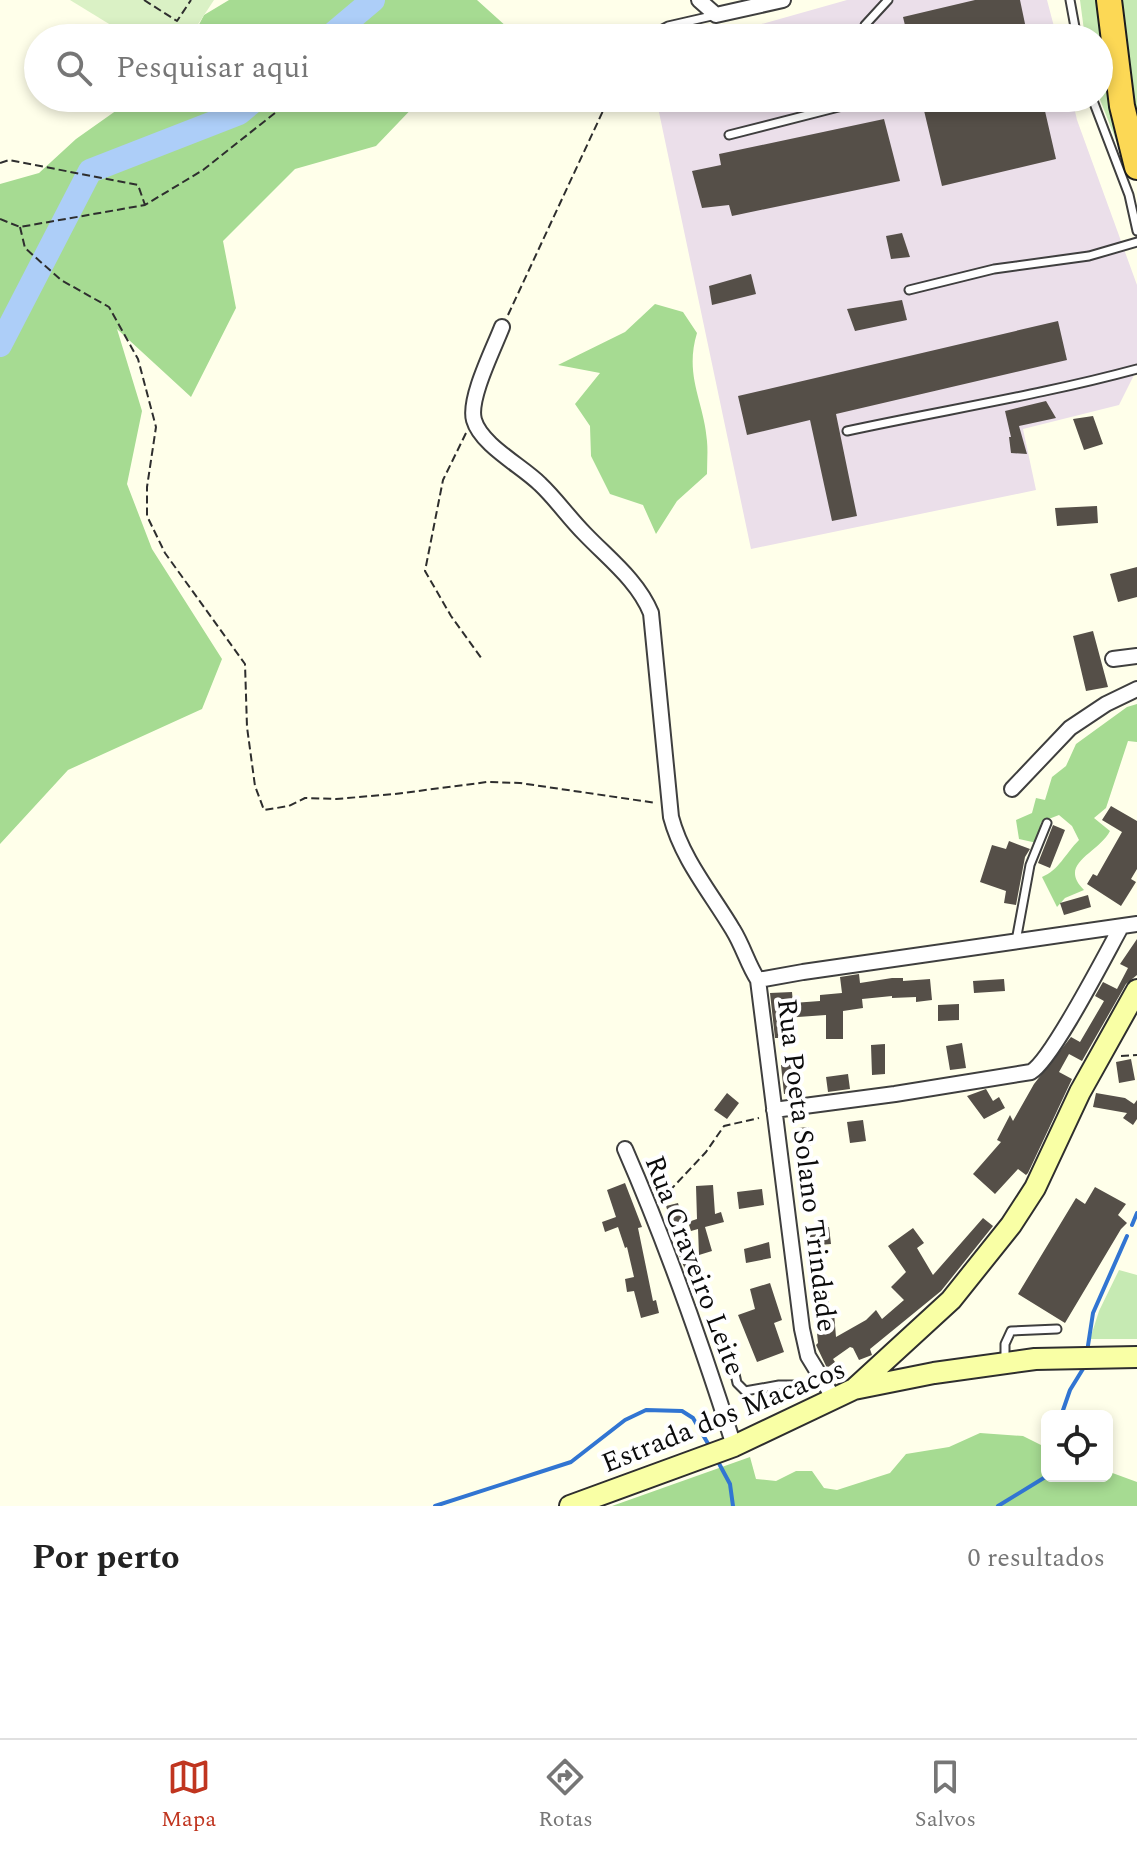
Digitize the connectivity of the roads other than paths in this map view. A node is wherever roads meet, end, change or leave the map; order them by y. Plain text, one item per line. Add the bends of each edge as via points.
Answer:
1 (699, 0) edge
2 (783, 0) edge
3 (888, 0) edge
4 (1070, 0) edge
5 (1109, 0) edge
6 (716, 15) junction
7 (677, 24) edge
8 (866, 24) edge
9 (1074, 24) edge
10 (1112, 24) edge
11 (1113, 33) edge
12 (819, 112) edge
13 (1097, 112) edge
14 (729, 135) dead end
15 (1137, 167) edge
16 (1137, 231) edge
17 (1137, 242) edge
18 (909, 290) dead end
19 (502, 327) road end
20 (1137, 369) edge
21 (847, 431) dead end
22 (1137, 656) edge
23 (1113, 659) dead end
24 (1137, 689) edge
25 (1012, 789) dead end
26 (1047, 823) dead end
27 (1137, 924) edge
28 (1121, 927) junction
29 (1016, 941) junction
30 (758, 980) junction
31 (1137, 990) edge
32 (774, 1112) junction
33 (625, 1149) dead end
34 (1057, 1329) dead end
35 (730, 1351) dead end
36 (1137, 1357) edge
37 (1005, 1363) junction
38 (854, 1389) junction
39 (829, 1391) junction
40 (721, 1451) junction
41 (570, 1506) edge

1 - 6 street
2 - 6 street
3 - 8 lane
4 - 9 lane
5 - 10 highway
6 - 7 lane
11 - 15 highway via 1122,106
12 - 14 lane
13 - 16 lane
17 - 18 lane
19 - 30 street, Rua Poeta Solano Trindade via 473,418 488,440 540,483 646,600 675,834
20 - 21 lane
22 - 23 street
24 - 25 street via 1070,728
26 - 29 lane via 1030,865
27 - 28 street, Rua Poeta Solano Trindade
28 - 29 street, Rua Poeta Solano Trindade
28 - 32 street via 1039,1068
29 - 30 street, Rua Poeta Solano Trindade
30 - 32 street, Rua Poeta Solano Trindade
31 - 38 main road via 1011,1225 951,1300
32 - 39 street, Rua Poeta Solano Trindade via 802,1329 808,1356
33 - 40 street, Rua Craveiro Leite via 709,1369
34 - 37 lane via 1011,1331
35 - 39 lane via 737,1383 745,1391 779,1385
36 - 37 main road, Estrada dos Macacos
37 - 38 main road, Estrada dos Macacos
38 - 39 main road, Estrada dos Macacos
39 - 40 main road, Estrada dos Macacos
40 - 41 main road, Estrada dos Macacos

